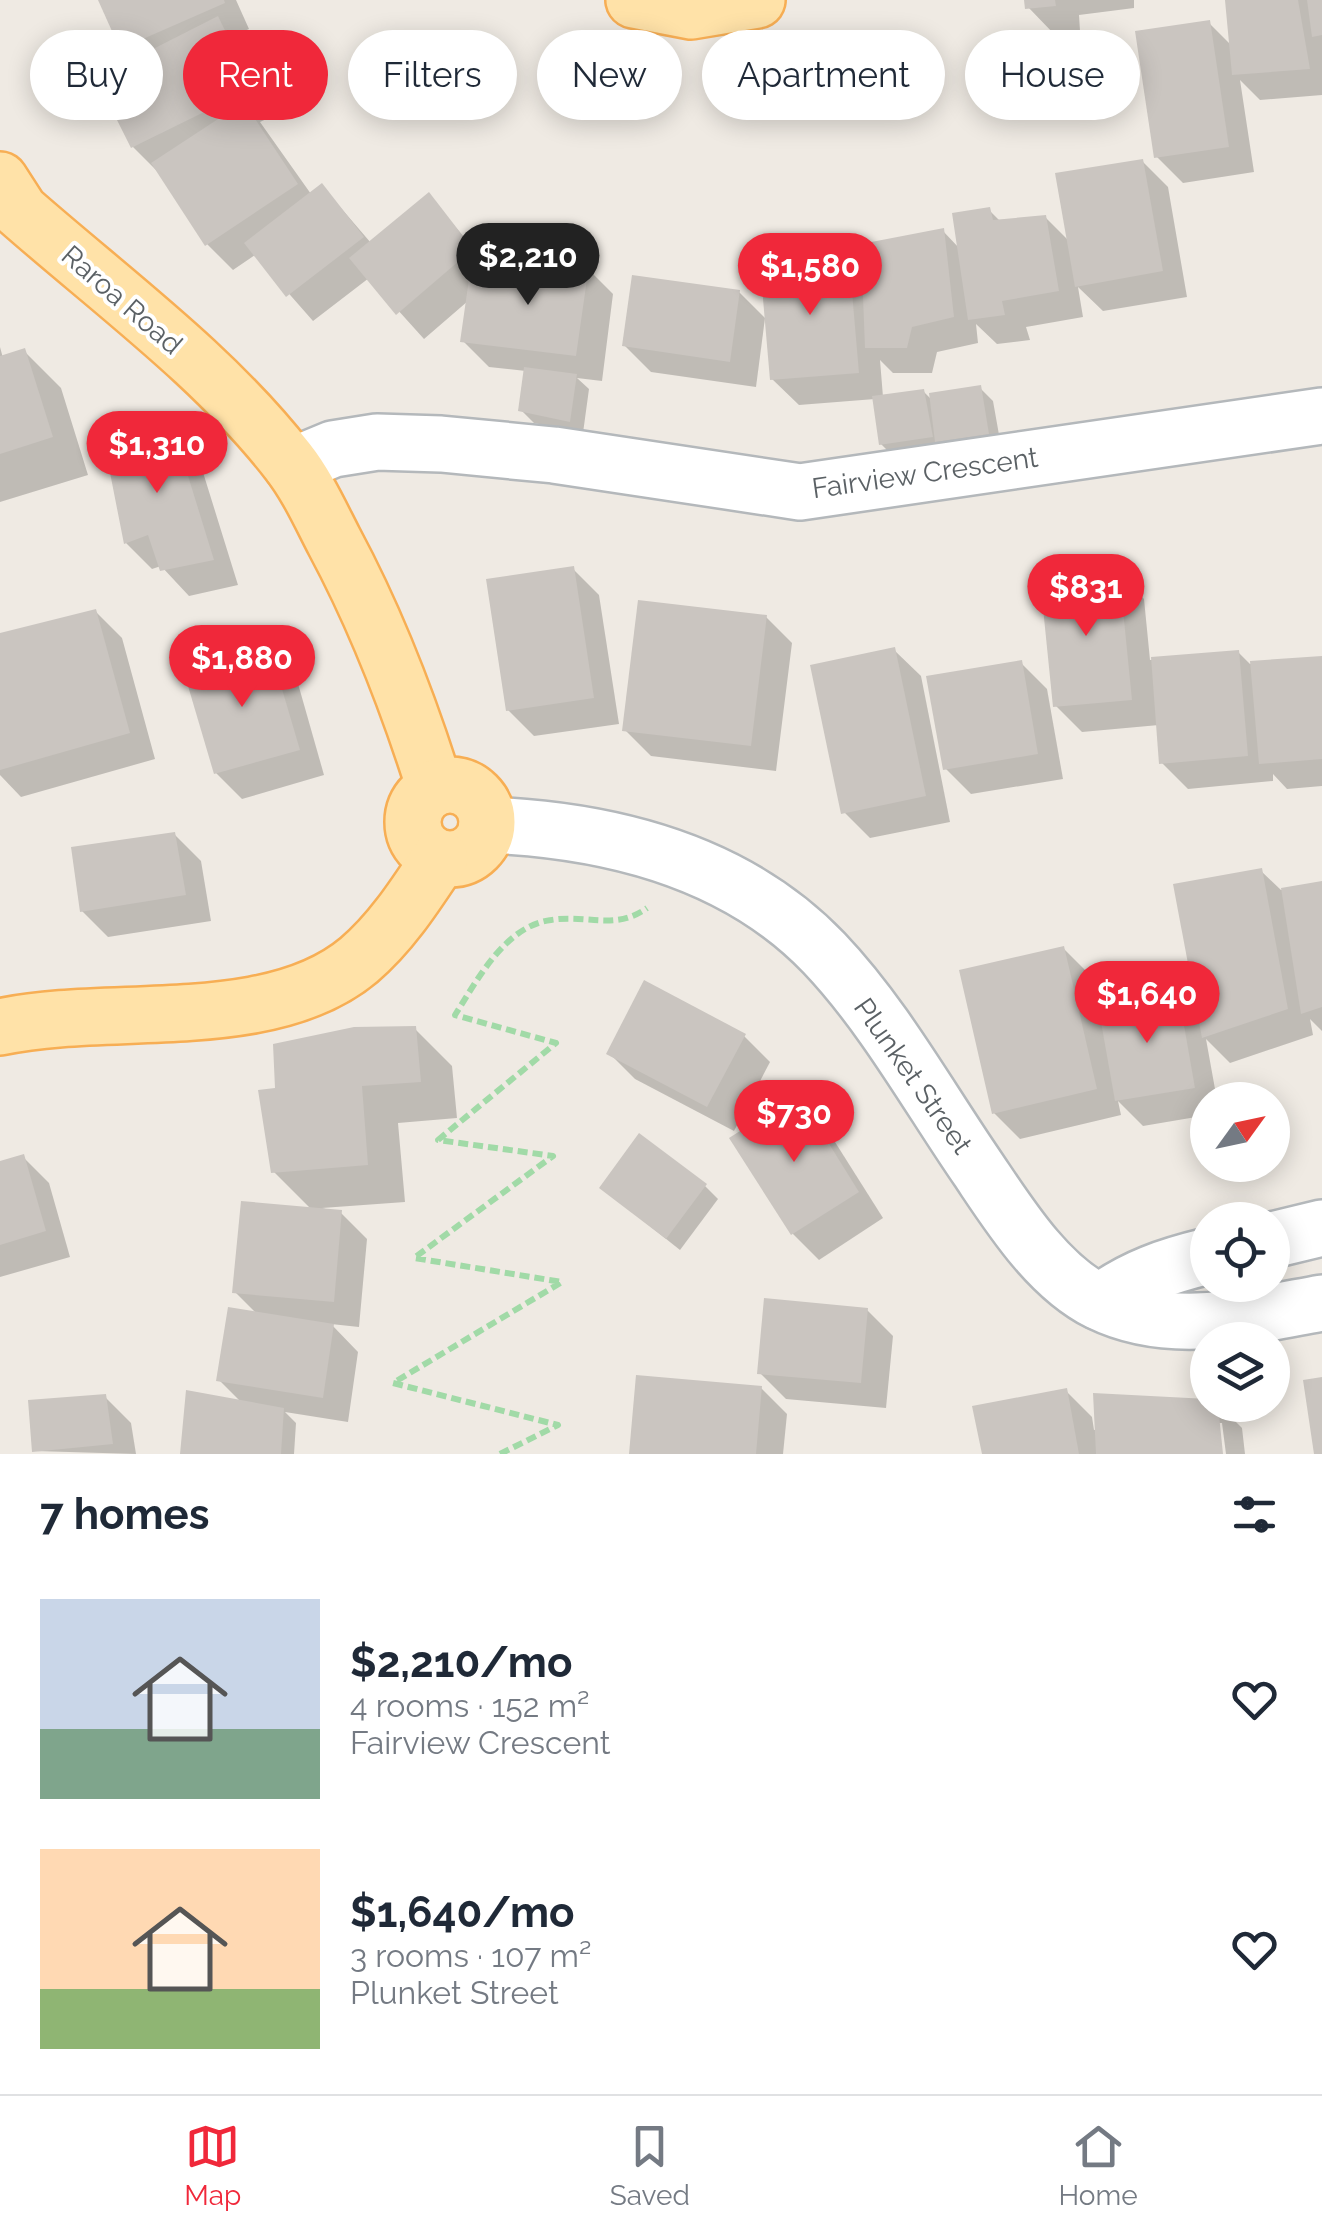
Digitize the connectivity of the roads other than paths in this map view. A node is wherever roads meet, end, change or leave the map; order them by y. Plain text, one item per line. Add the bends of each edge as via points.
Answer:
1 (634, 0) edge
2 (757, 0) edge
3 (0, 180) edge
4 (1322, 416) edge
5 (292, 466) junction
6 (435, 788) junction
7 (487, 825) junction
8 (440, 858) junction
9 (0, 1027) edge
10 (1322, 1228) edge
11 (1290, 1236) edge
12 (1190, 1260) edge
13 (1100, 1302) junction
14 (1322, 1303) edge

1 - 2 main road via 691,11
3 - 5 main road, Raroa Road via 20,211 202,370
4 - 5 street, Fairview Crescent via 800,492 441,444 377,442 333,449
5 - 6 main road, Raroa Road via 372,614
6 - 7 main road via 455,785 477,796
6 - 8 main road via 421,798 412,821 420,845
7 - 8 main road via 475,850
7 - 13 street, Plunket Street via 579,832 707,869 773,907 824,954 1041,1253
8 - 9 main road via 386,935 322,985 238,1006
10 - 11 street
12 - 13 street via 1126,1282
13 - 14 street, Plunket Street via 1158,1320 1225,1320

